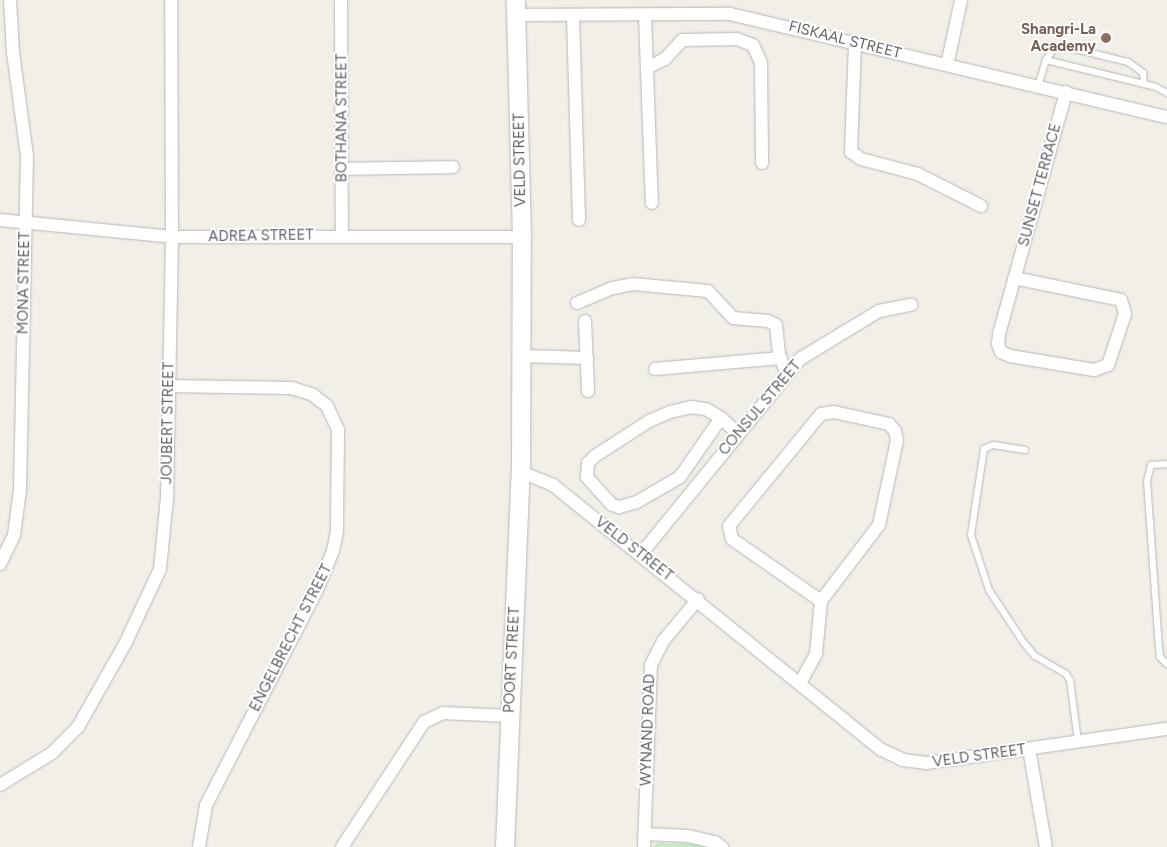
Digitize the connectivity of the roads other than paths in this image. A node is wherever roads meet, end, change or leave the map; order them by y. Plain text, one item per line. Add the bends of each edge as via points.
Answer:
1 (10, 0) edge
2 (171, 0) edge
3 (341, 0) edge
4 (961, 0) edge
5 (516, 8) edge
6 (645, 16) junction
7 (573, 17) junction
8 (856, 43) junction
9 (1046, 60) junction
10 (948, 65) junction
11 (647, 68) junction
12 (1144, 84) junction
13 (1038, 86) junction
14 (1066, 92) junction
15 (1167, 93) edge
16 (1167, 117) edge
17 (762, 163) dead end
18 (452, 167) dead end
19 (342, 169) junction
20 (652, 204) dead end
21 (981, 206) dead end
22 (0, 220) edge
23 (579, 220) dead end
24 (25, 223) junction
25 (342, 235) junction
26 (172, 237) junction
27 (522, 237) junction
28 (1014, 278) junction
29 (577, 303) dead end
30 (911, 305) dead end
31 (586, 321) dead end
32 (522, 356) junction
33 (586, 358) junction
34 (781, 358) junction
35 (655, 370) dead end
36 (787, 375) junction
37 (168, 386) junction
38 (588, 391) dead end
39 (721, 418) junction
40 (738, 434) junction
41 (1025, 450) dead end
42 (1167, 464) edge
43 (521, 472) junction
44 (640, 554) junction
45 (0, 564) edge
46 (698, 599) junction
47 (821, 601) junction
48 (1167, 664) edge
49 (800, 684) junction
50 (510, 716) junction
51 (1167, 729) edge
52 (1078, 742) junction
53 (1029, 748) junction
54 (0, 785) edge
55 (644, 841) edge
56 (199, 847) edge
57 (342, 847) edge
58 (505, 847) edge
59 (722, 847) edge
60 (1046, 847) edge

1 - 24 street, MONA STREET via 13,53 26,133
2 - 26 street, JOUBERT STREET
3 - 19 street, BOTHANA STREET
4 - 10 street
5 - 7 street, FISKAAL STREET
5 - 27 street, VELD STREET
6 - 7 street, FISKAAL STREET
6 - 8 street, FISKAAL STREET via 730,14
6 - 11 street
7 - 23 street
8 - 10 street, FISKAAL STREET
8 - 21 street via 851,152 862,159 918,174
9 - 12 lane
9 - 12 lane via 1054,48 1081,50 1133,64 1143,73
9 - 13 lane
10 - 13 street, FISKAAL STREET
11 - 17 street via 665,59 682,40 737,39 752,45 761,63
11 - 20 street
12 - 15 lane
13 - 14 street, FISKAAL STREET
14 - 16 street, FISKAAL STREET
14 - 28 street, SUNSET TERRACE
18 - 19 street
19 - 25 street, BOTHANA STREET
22 - 24 street, ADREA STREET
24 - 26 street, ADREA STREET
24 - 45 street, MONA STREET via 18,509 14,535
25 - 26 street, ADREA STREET
25 - 27 street, ADREA STREET
26 - 37 street, JOUBERT STREET
27 - 32 street, VELD STREET
28 - 28 street, SUNSET TERRACE via 999,334 1002,352 1087,370 1108,366 1125,314 1121,300
29 - 34 street via 613,288 634,284 708,291 734,318 768,321 776,325
30 - 36 street, CONSUL STREET via 874,313 803,357
31 - 33 street
32 - 33 street
32 - 43 street, VELD STREET
33 - 38 street
34 - 35 street
34 - 36 street
36 - 40 street, CONSUL STREET
37 - 54 street, JOUBERT STREET via 166,507 160,568 126,642 78,727 52,753
37 - 56 street, ENGELBRECHT STREET via 298,389 327,406 338,430 337,531 333,551 316,592 206,805
39 - 39 street via 706,409 691,407 649,421 591,460 586,468 587,477 612,505 619,507 637,502 680,477
39 - 40 street
40 - 44 street, CONSUL STREET
41 - 52 lane via 994,445 984,449 971,535 990,590 1024,643 1036,656 1066,674 1070,680
42 - 48 lane via 1151,465 1147,481 1160,653
43 - 44 street, VELD STREET via 553,485
43 - 50 street, POORT STREET
44 - 46 street, VELD STREET
46 - 49 street, VELD STREET
46 - 55 street, WYNAND ROAD via 664,640 651,665
47 - 47 street via 880,525 897,440 889,424 834,412 821,414 729,526 732,539
47 - 49 street via 816,654
49 - 53 street, VELD STREET via 882,750 903,760 927,763
50 - 57 street via 443,713 424,722
50 - 58 street, POORT STREET
51 - 52 street, VELD STREET
52 - 53 street, VELD STREET
53 - 60 street
55 - 59 street via 688,836

